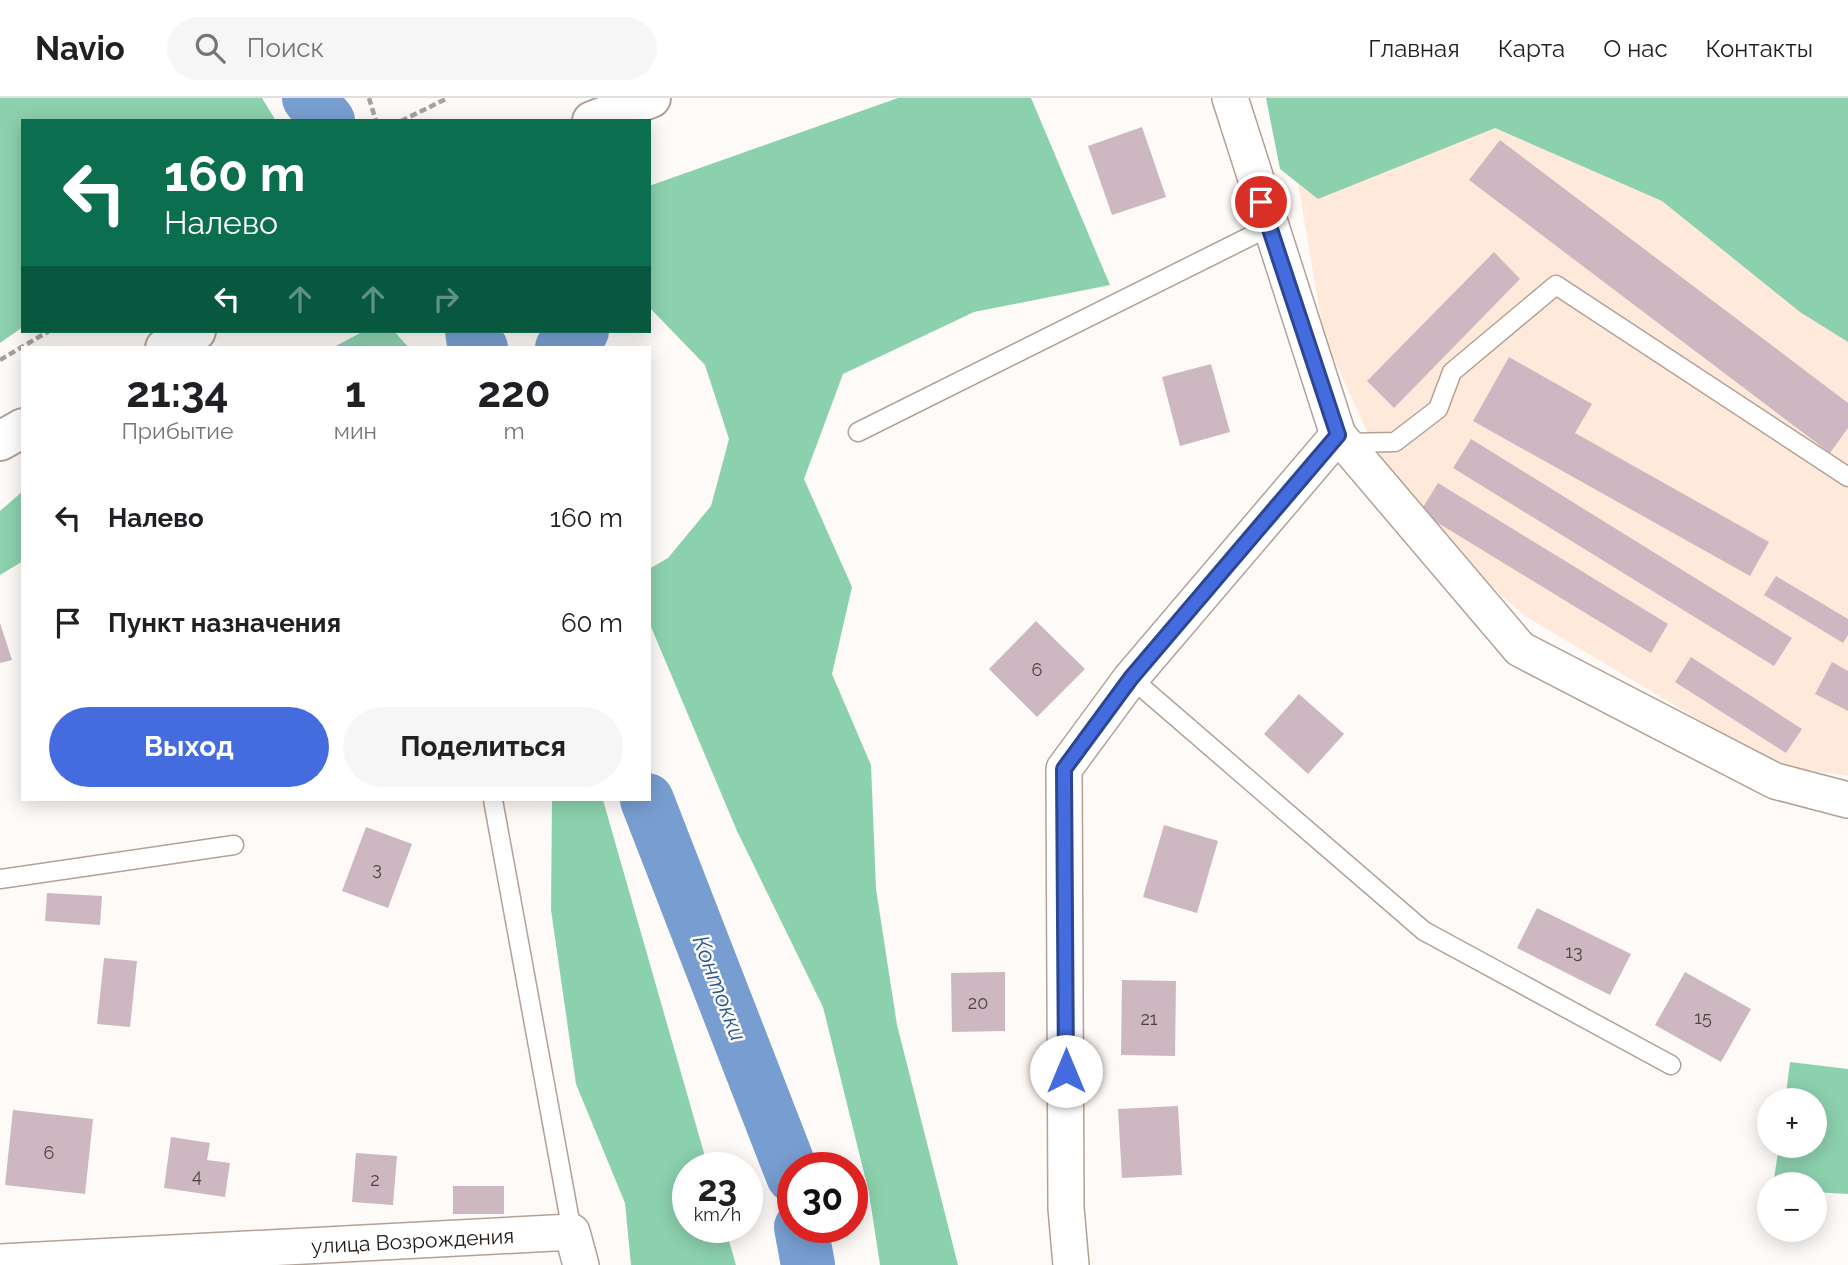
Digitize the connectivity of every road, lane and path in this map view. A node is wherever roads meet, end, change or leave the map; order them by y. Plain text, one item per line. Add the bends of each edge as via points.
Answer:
1 (369, 98) edge
2 (448, 98) edge
3 (651, 98) edge
4 (1230, 98) edge
5 (375, 119) edge
6 (405, 119) edge
7 (597, 119) edge
8 (1269, 228) junction
9 (46, 333) edge
10 (192, 333) edge
11 (24, 346) edge
12 (169, 346) edge
13 (21, 348) edge
14 (0, 360) edge
15 (21, 429) edge
16 (858, 432) dead end
17 (1342, 439) junction
18 (0, 441) edge
19 (1848, 477) edge
20 (1131, 678) junction
21 (1848, 800) edge
22 (493, 801) edge
23 (234, 845) dead end
24 (0, 879) edge
25 (1671, 1065) dead end
26 (577, 1249) edge
27 (0, 1262) edge
28 (1071, 1265) edge

1 - 5 path
2 - 6 path
3 - 7 street
4 - 8 street
8 - 16 lane
8 - 17 street
9 - 11 path
10 - 12 street
13 - 14 path
15 - 18 street
17 - 19 lane via 1395,442 1438,409 1452,373 1556,285
17 - 20 street
17 - 21 street via 1520,649 1775,781
20 - 25 lane via 1424,931
20 - 28 street via 1064,769 1066,1208
22 - 26 lane
23 - 24 lane
26 - 27 street, улица Возрождения

